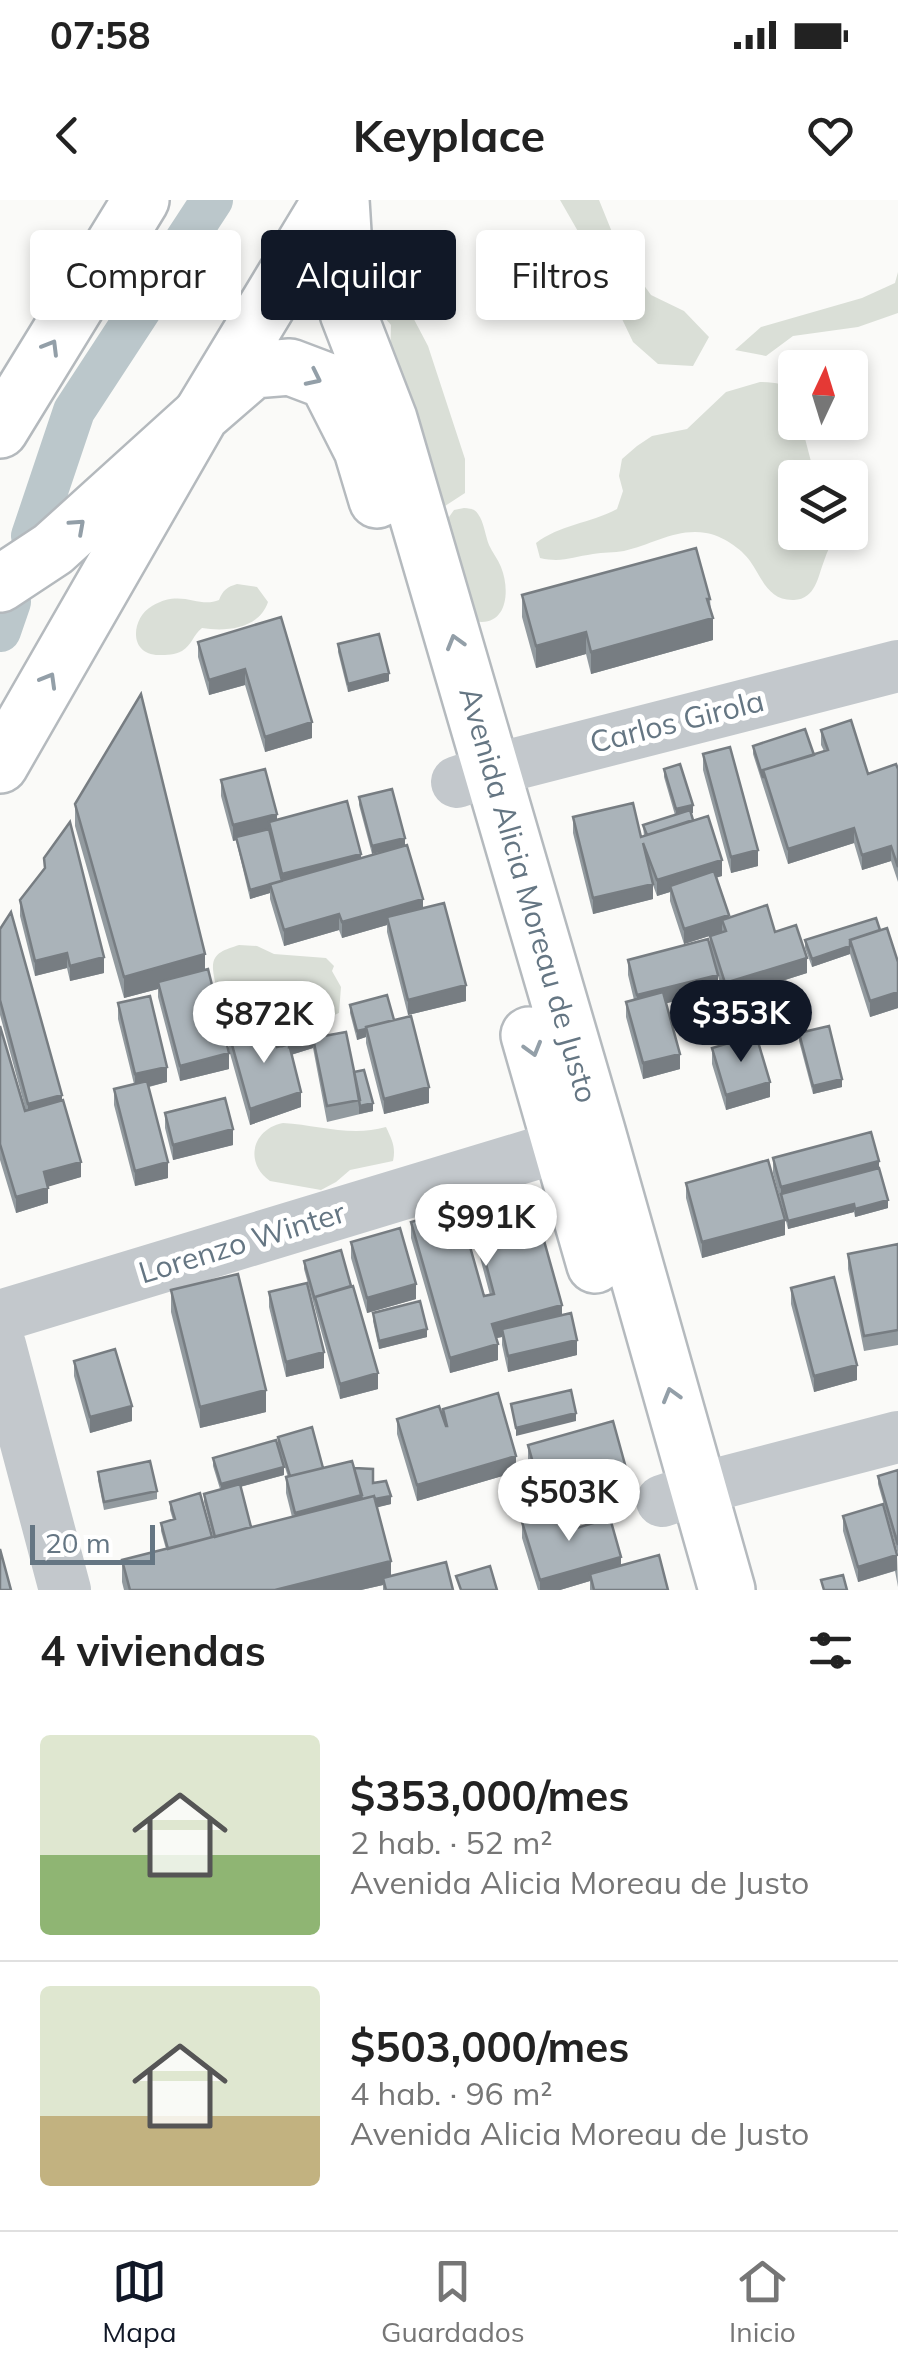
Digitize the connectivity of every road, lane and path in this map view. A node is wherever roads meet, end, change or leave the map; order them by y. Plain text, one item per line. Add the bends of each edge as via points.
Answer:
1 (140, 200) edge
2 (332, 200) edge
3 (340, 200) edge
4 (201, 414) junction
5 (0, 430) edge
6 (0, 584) edge
7 (898, 666) edge
8 (0, 765) edge
9 (475, 776) junction
10 (579, 1138) junction
11 (0, 1316) edge
12 (0, 1345) edge
13 (898, 1436) edge
14 (680, 1495) junction
15 (65, 1590) edge
16 (687, 1590) edge
17 (727, 1590) edge

5 -> 1 main road
2 - 4 main road
9 -> 3 main road, Avenida Alicia Moreau de Justo via 390,420 348,313
6 -> 4 main road via 53,549
8 -> 4 main road
4 -> 9 main road, Avenida Alicia Moreau de Justo via 253,370 290,367 327,381 362,450
7 - 9 street, Carlos Girola
9 - 10 main road, Avenida Alicia Moreau de Justo
10 - 11 street, Lorenzo Winter
10 - 14 main road, Avenida Alicia Moreau de Justo
12 - 15 street
13 - 14 street
14 - 16 main road, Avenida Alicia Moreau de Justo
14 - 17 main road, Avenida Alicia Moreau de Justo

